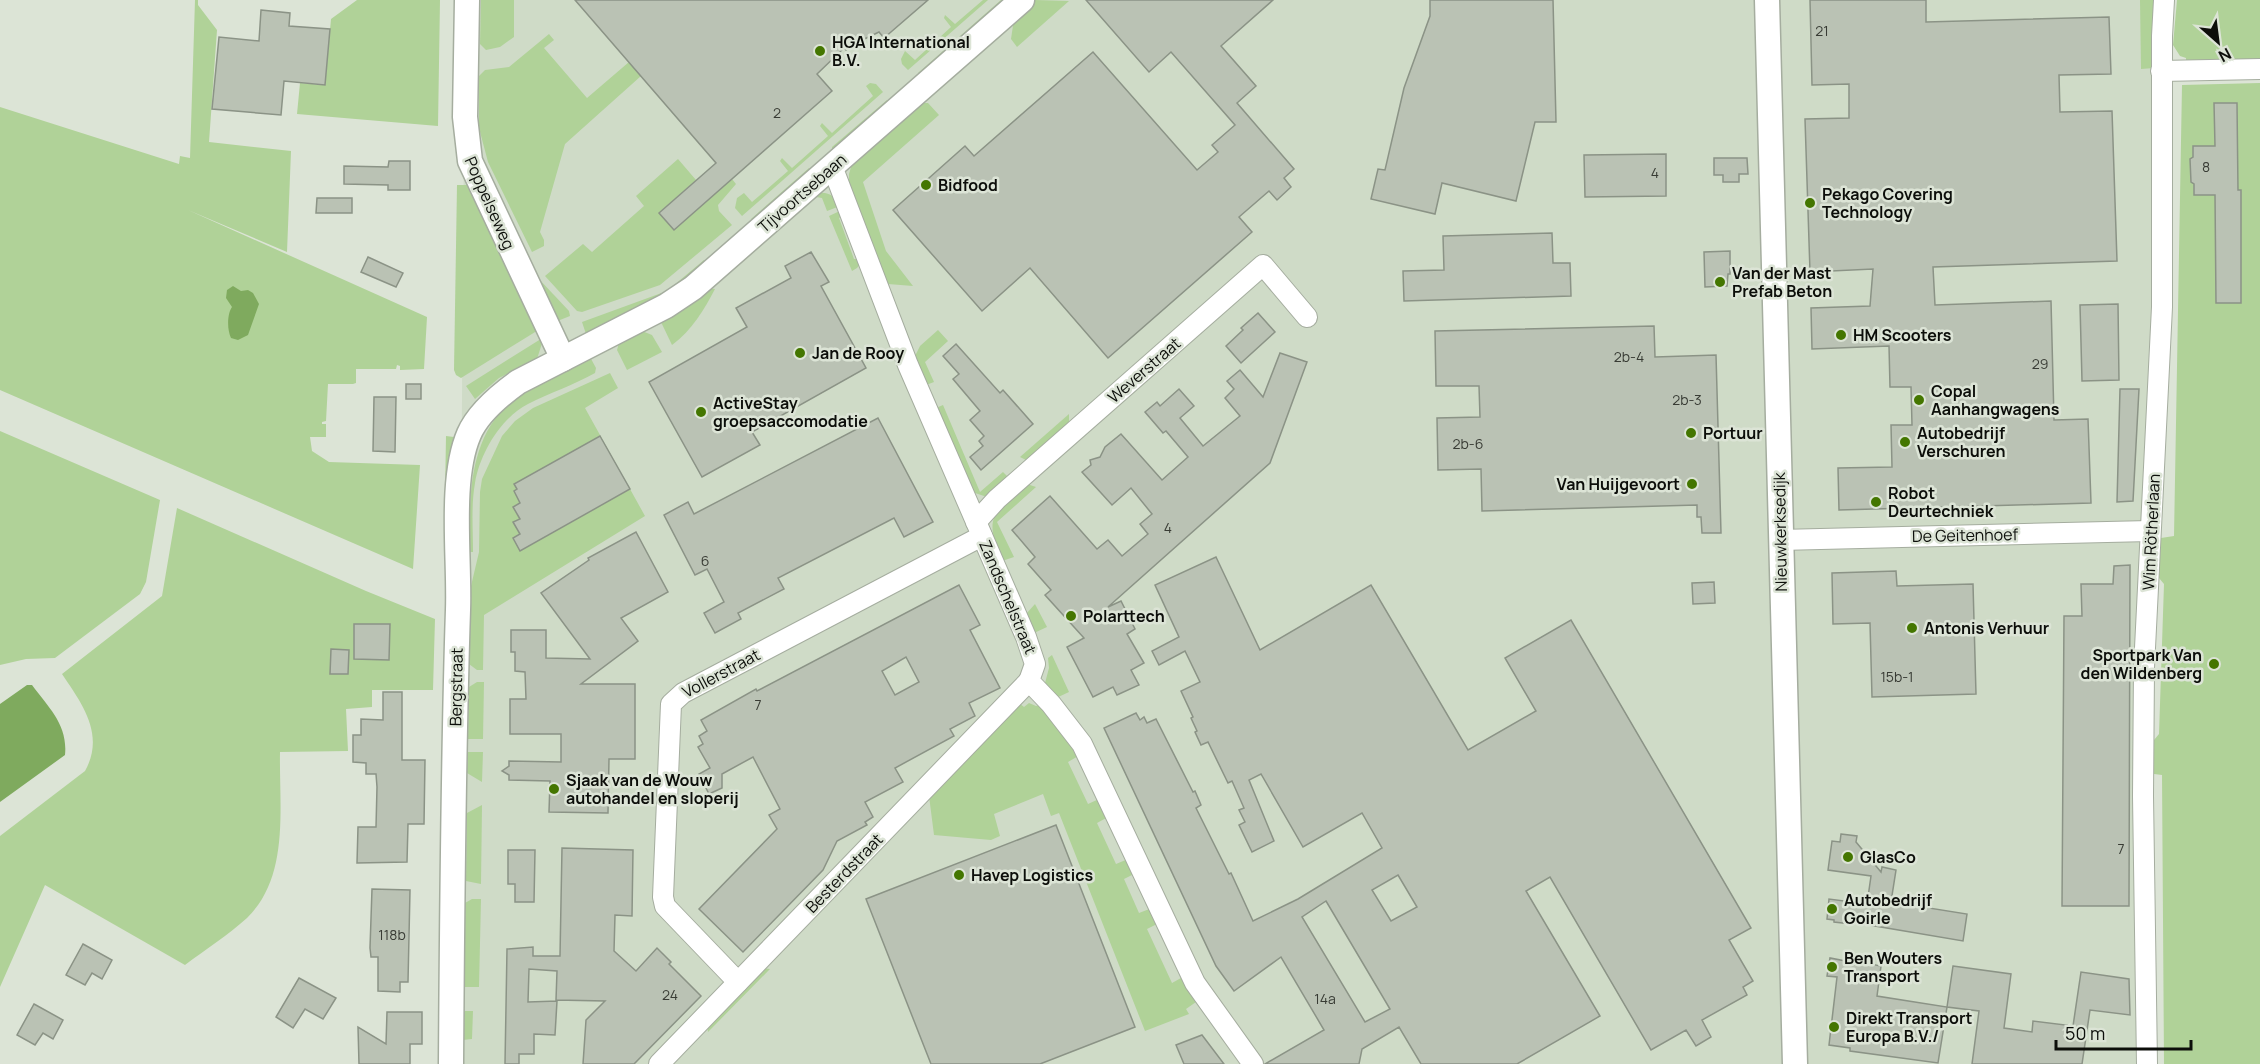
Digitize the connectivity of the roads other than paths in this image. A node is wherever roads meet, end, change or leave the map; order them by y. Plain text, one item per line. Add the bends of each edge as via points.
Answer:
1 (467, 0) edge
2 (1022, 0) edge
3 (1767, 0) edge
4 (2164, 0) edge
5 (2260, 69) edge
6 (2162, 71) junction
7 (832, 166) junction
8 (1307, 317) dead end
9 (563, 359) junction
10 (979, 529) junction
11 (2150, 531) junction
12 (1780, 540) junction
13 (1029, 681) junction
14 (738, 982) junction
15 (451, 1064) edge
16 (658, 1064) edge
17 (1253, 1064) edge
18 (1795, 1064) edge
19 (2147, 1064) edge

1 - 9 street, Poppelseweg via 465,117 470,161
2 - 7 street, Tijvoortsebaan
3 - 12 street, Nieuwkerksedijk
4 - 6 street, Wim Rötherlaan
5 - 6 street
6 - 11 street, Wim Rötherlaan via 2162,307
7 - 9 street, Tijvoortsebaan via 693,288
7 - 10 street, Zandschelstraat via 908,365
8 - 10 street, Weverstraat via 1263,265 998,499
9 - 15 street, Bergstraat via 518,382 483,413 469,433 458,472
10 - 13 street, Zandschelstraat via 1035,664
10 - 14 street, Vollerstraat via 683,693 671,704 665,906
11 - 12 street, De Geitenhoef
11 - 19 street, Wim Rötherlaan via 2143,796
12 - 18 street, Nieuwkerksedijk
13 - 14 street, Besterdstraat
13 - 17 street via 1082,744 1195,983
14 - 16 street, Besterdstraat

